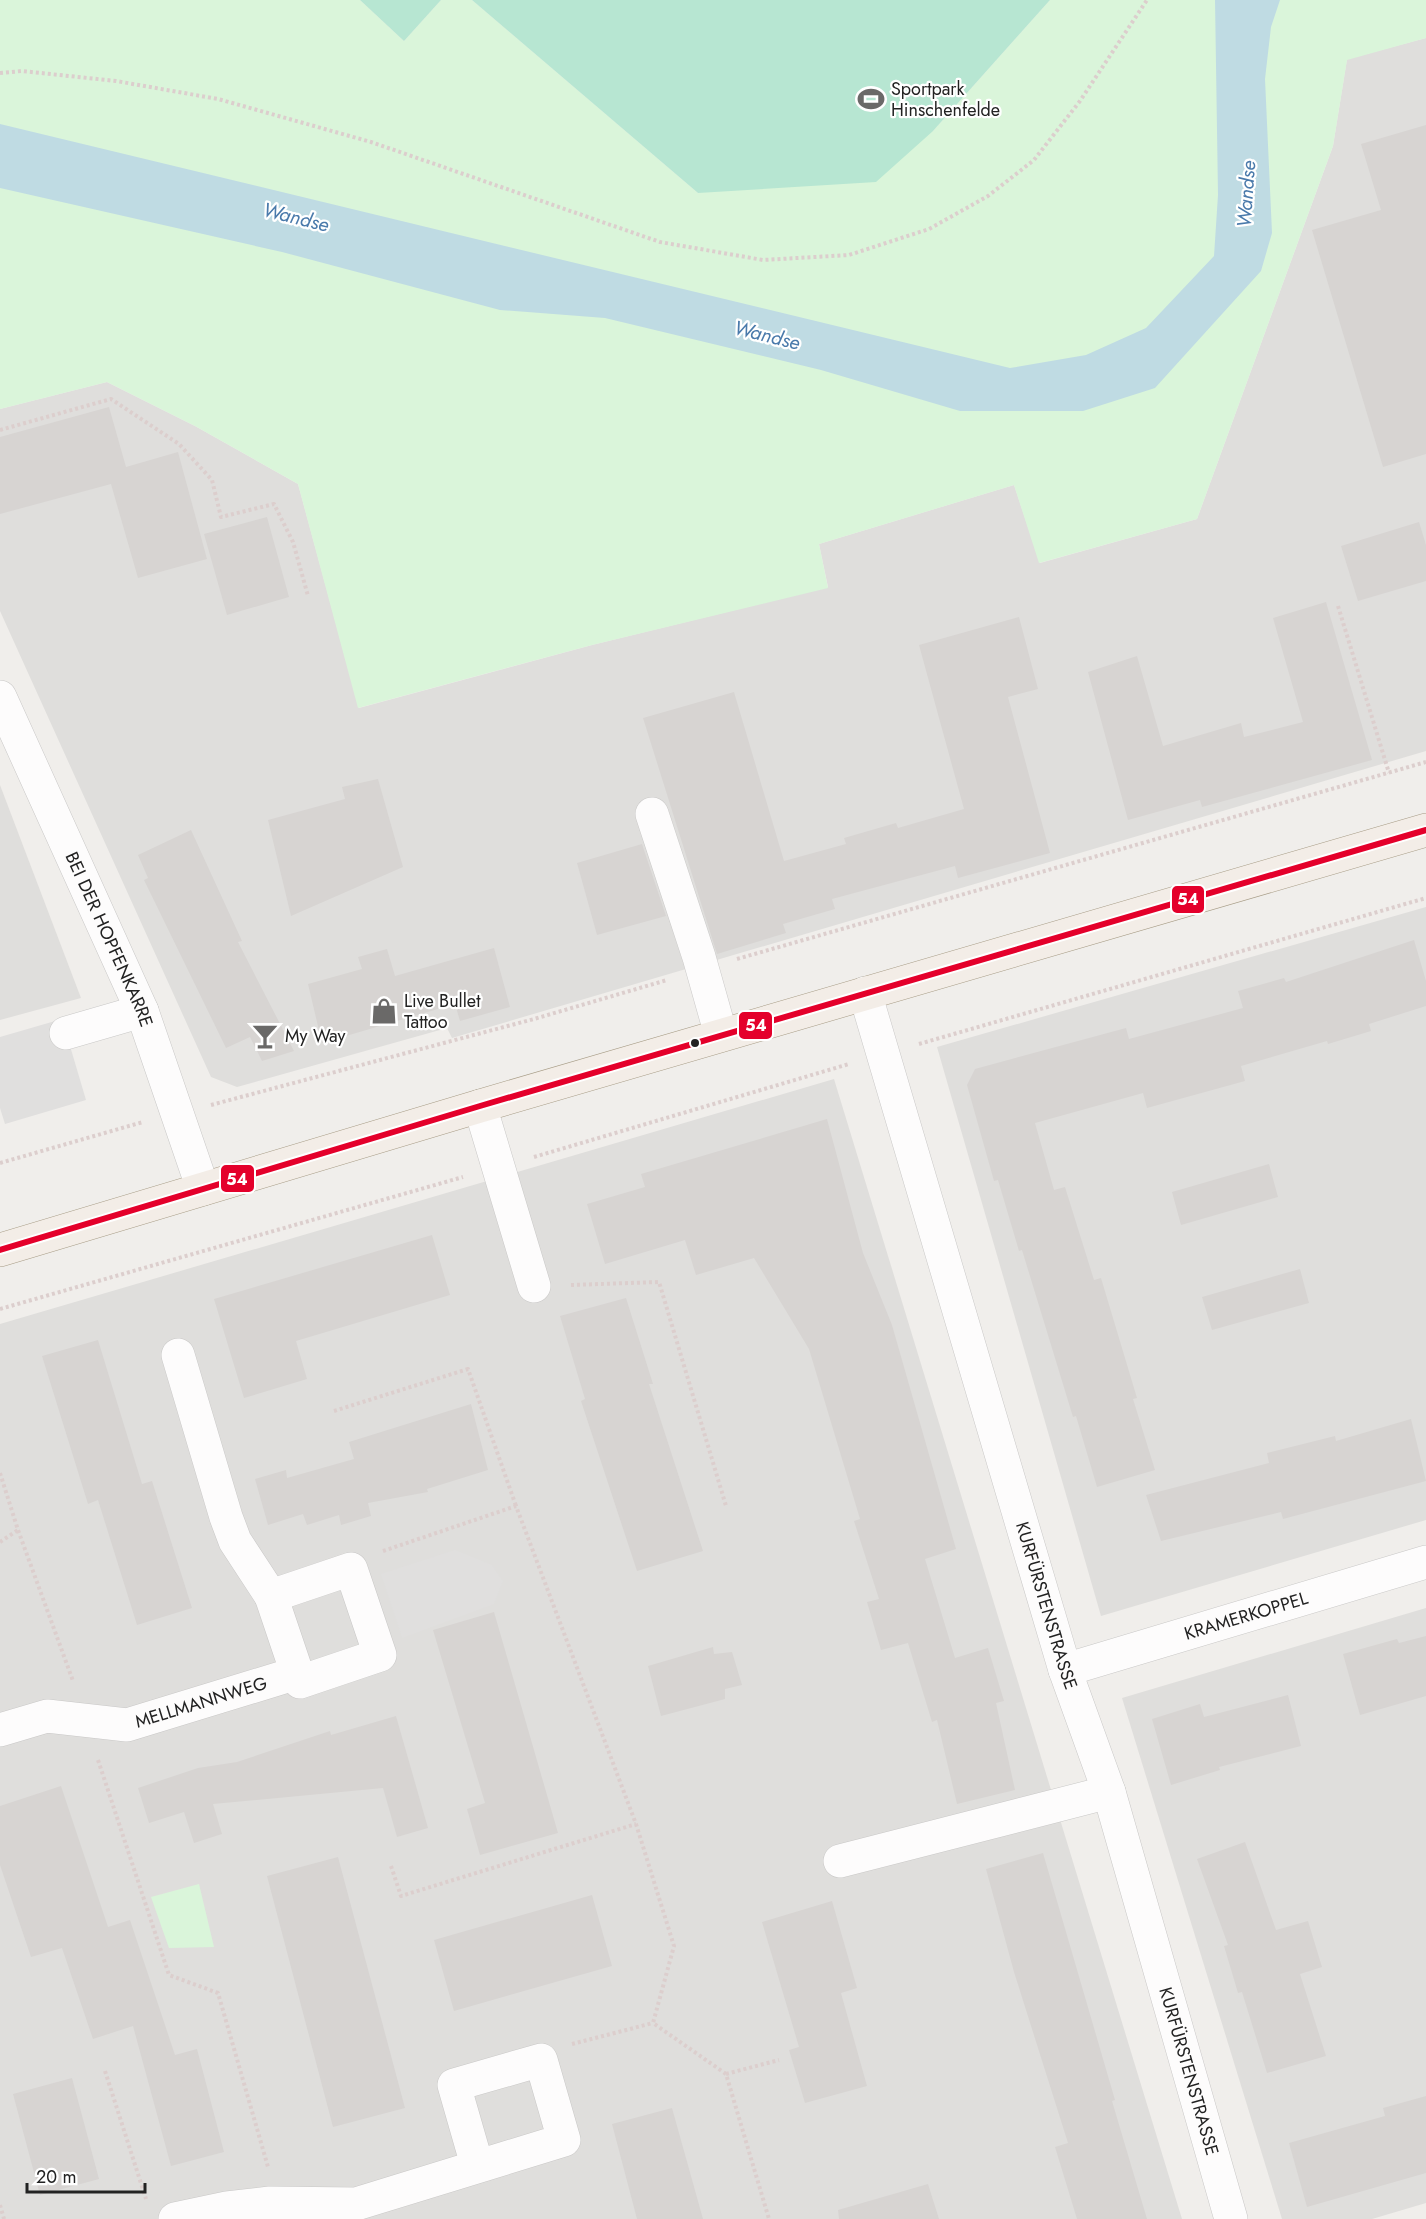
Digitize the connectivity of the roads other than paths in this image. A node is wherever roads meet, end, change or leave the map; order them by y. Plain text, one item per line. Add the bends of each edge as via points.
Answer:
1 (0, 697) edge
2 (652, 814) dead end
3 (1426, 830) edge
4 (865, 993) junction
5 (142, 1011) junction
6 (66, 1032) dead end
7 (721, 1035) junction
8 (480, 1106) junction
9 (203, 1189) junction
10 (0, 1250) edge
11 (534, 1286) road end
12 (178, 1355) dead end
13 (1426, 1562) edge
14 (271, 1596) junction
15 (1065, 1670) junction
16 (297, 1673) junction
17 (0, 1730) edge
18 (1109, 1792) junction
19 (840, 1861) dead end
20 (477, 2165) junction
21 (162, 2213) edge
22 (1231, 2219) edge

1 - 5 street, BEI DER HOPFENKARRE
2 - 7 street
3 - 4 main road
4 - 7 main road
4 - 15 street, KURFÜRSTENSTRASSE
5 - 6 street
5 - 9 street, BEI DER HOPFENKARRE
7 - 8 main road
8 - 9 main road
8 - 11 street
9 - 10 main road
12 - 14 street via 235,1541
13 - 15 street, KRAMERKOPPEL
14 - 16 street
14 - 16 street, MELLMANNWEG via 351,1569 380,1655 300,1682
15 - 18 street, KURFÜRSTENSTRASSE
16 - 17 street, MELLMANNWEG via 127,1725 47,1716
18 - 19 street
18 - 22 street, KURFÜRSTENSTRASSE
20 - 20 street via 564,2140 541,2060 454,2085
20 - 21 street via 356,2204 270,2203

